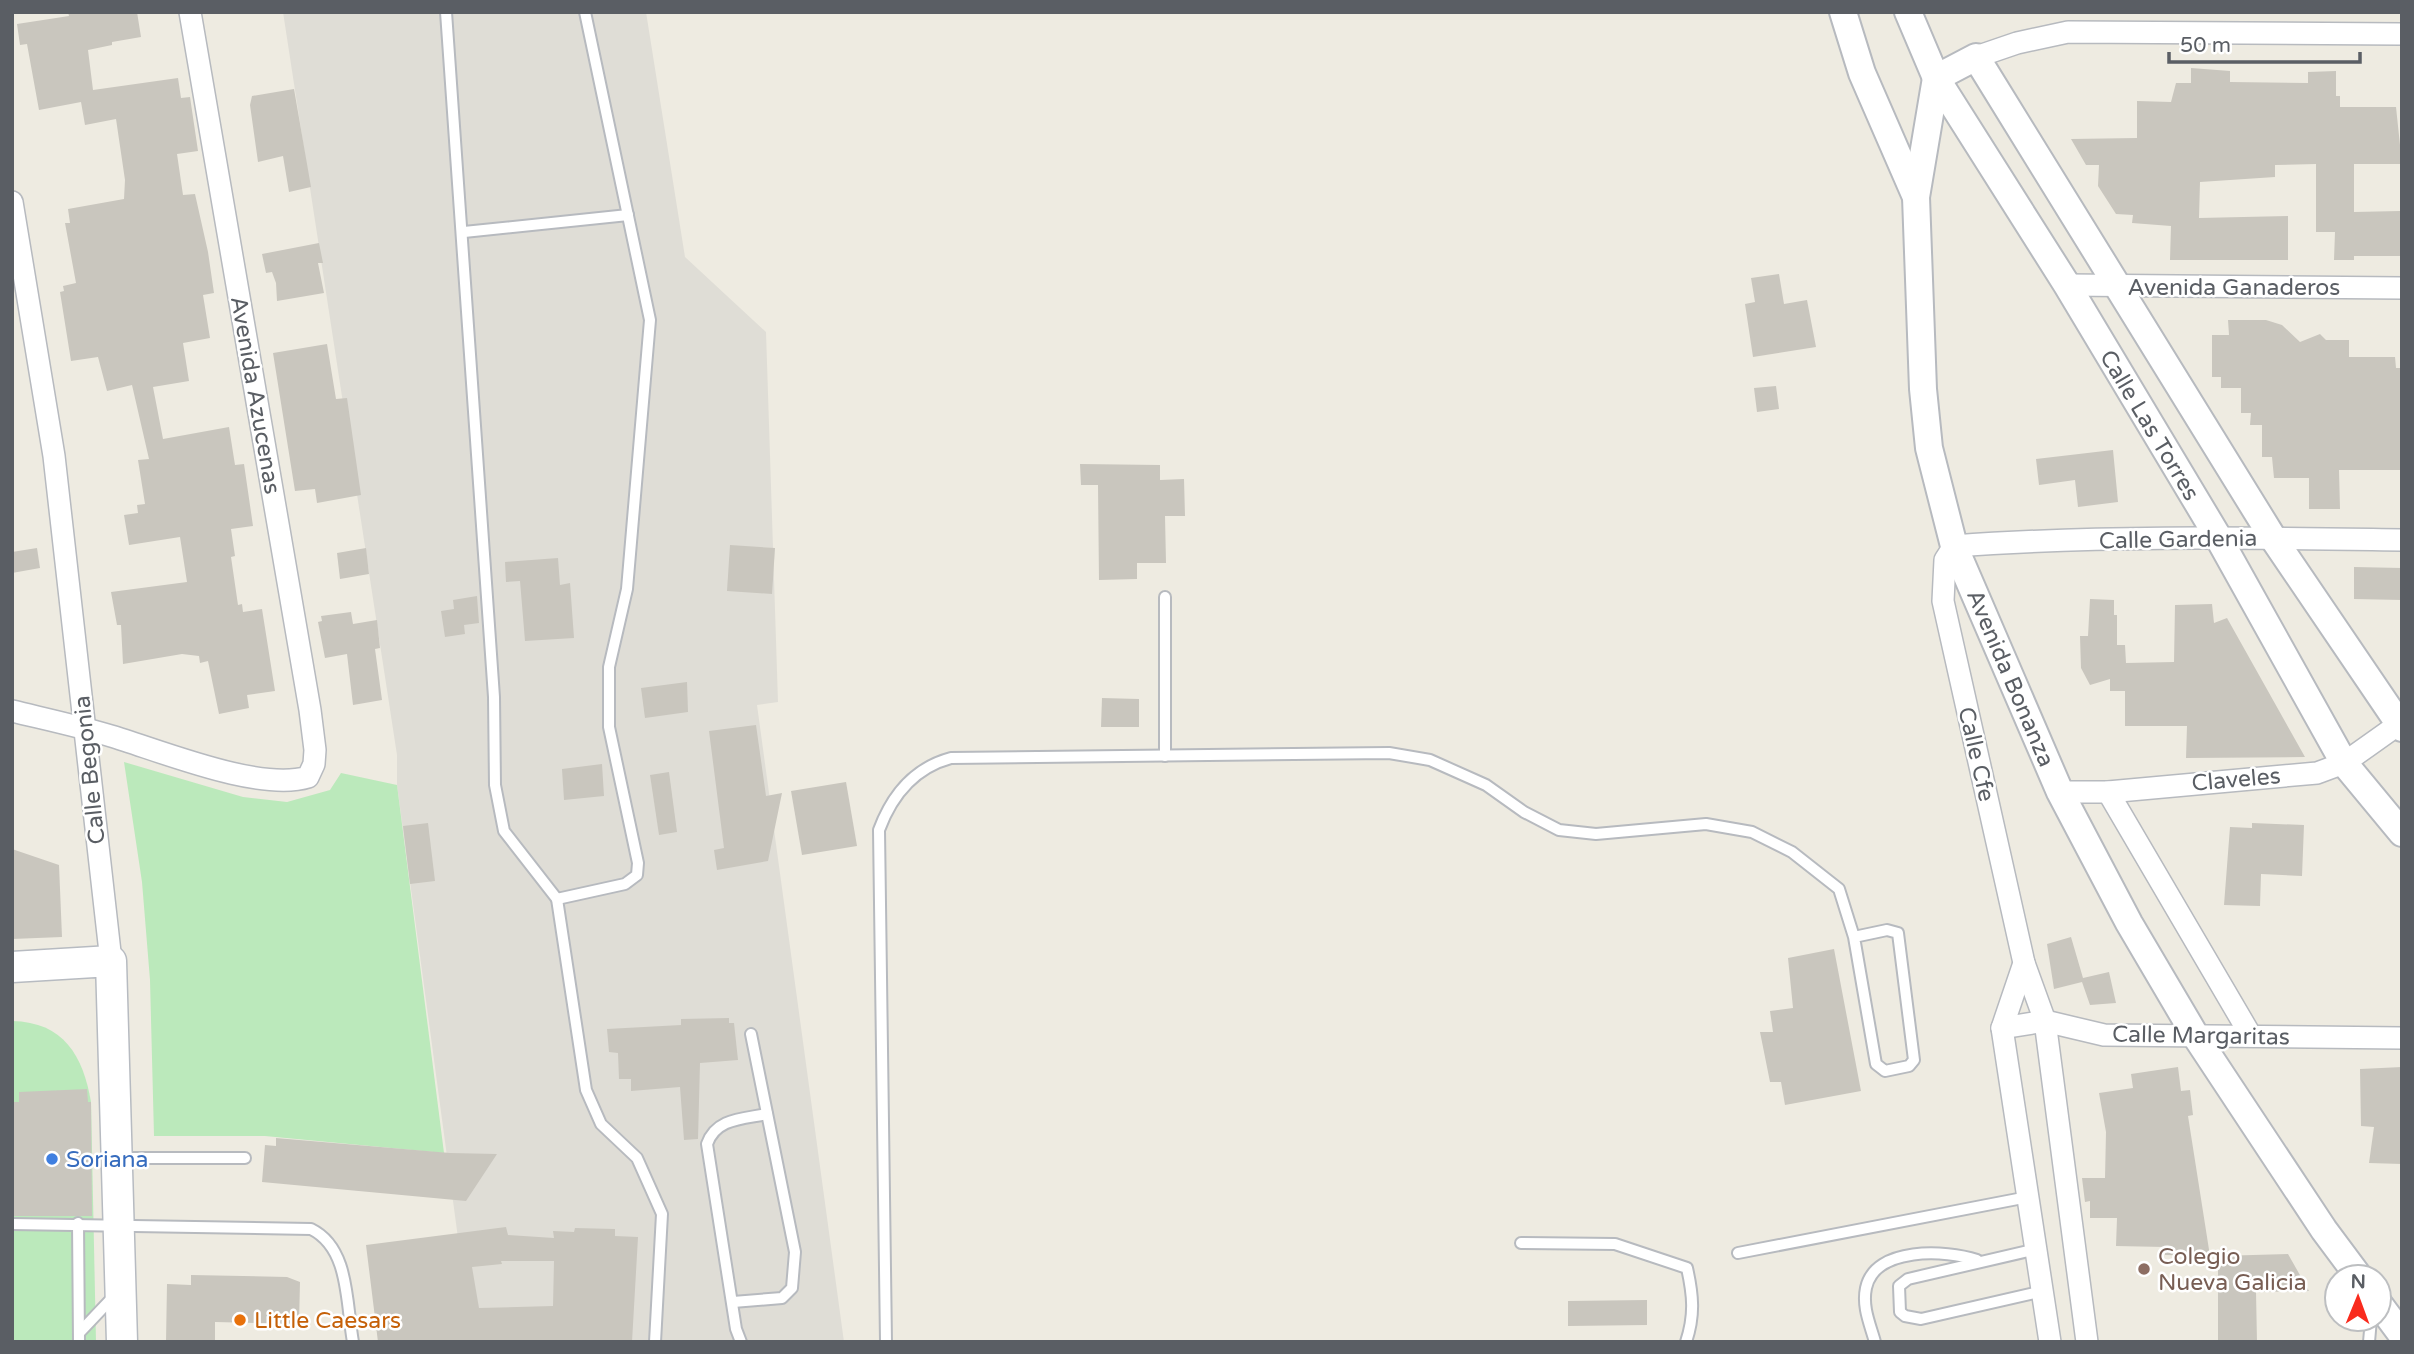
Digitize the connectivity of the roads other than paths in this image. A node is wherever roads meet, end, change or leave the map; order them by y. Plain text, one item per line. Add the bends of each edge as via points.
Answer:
1 (190, 12) edge
2 (446, 12) edge
3 (585, 12) edge
4 (1843, 12) edge
5 (1908, 12) edge
6 (2402, 34) edge
7 (1976, 57) junction
8 (1936, 78) junction
9 (1916, 197) junction
10 (12, 202) edge
11 (628, 215) junction
12 (464, 232) junction
13 (2067, 285) junction
14 (2115, 286) junction
15 (2402, 288) edge
16 (2218, 537) junction
17 (2273, 538) junction
18 (2402, 540) edge
19 (1954, 547) junction
20 (1165, 597) dead end
21 (12, 711) edge
22 (2400, 726) edge
23 (86, 729) junction
24 (1165, 756) junction
25 (2344, 763) junction
26 (2060, 792) junction
27 (2108, 792) junction
28 (2402, 833) edge
29 (557, 899) junction
30 (1854, 937) junction
31 (111, 961) junction
32 (2024, 963) junction
33 (12, 967) edge
34 (2045, 1021) junction
35 (2002, 1028) junction
36 (751, 1034) dead end
37 (2195, 1035) junction
38 (2251, 1036) junction
39 (2402, 1038) edge
40 (767, 1114) junction
41 (118, 1158) junction
42 (245, 1158) dead end
43 (2028, 1197) junction
44 (78, 1223) junction
45 (121, 1223) junction
46 (12, 1224) edge
47 (1521, 1243) dead end
48 (2037, 1249) junction
49 (1738, 1253) dead end
50 (1980, 1261) junction
51 (2349, 1263) edge
52 (120, 1290) junction
53 (2043, 1291) junction
54 (733, 1302) junction
55 (79, 1337) edge
56 (122, 1342) edge
57 (353, 1342) edge
58 (655, 1342) edge
59 (741, 1342) edge
60 (886, 1342) edge
61 (1686, 1342) edge
62 (1875, 1342) edge
63 (2050, 1342) edge
64 (2087, 1342) edge

1 - 23 street, Avenida Azucenas via 310,710 314,764 308,777 292,782 256,779
2 - 12 lane
3 - 11 lane
4 - 9 street, Avenida Bonanza via 1862,73
5 - 8 street, Calle Las Torres
6 - 7 street via 2067,32
7 - 8 street
7 - 14 street, Calle Las Torres
8 - 9 street
8 - 13 street, Calle Las Torres
9 - 19 street, Avenida Bonanza via 1929,448
10 - 23 street, Calle Begonia via 54,456
11 - 12 lane
11 - 29 lane via 650,320 627,589 609,667 609,727 637,875 625,884
12 - 29 lane via 494,697 495,785 504,831
13 - 14 street, Avenida Ganaderos
13 - 16 street, Calle Las Torres
14 - 15 street, Avenida Ganaderos
14 - 17 street, Calle Las Torres
16 - 17 street, Calle Gardenia
16 - 19 street, Calle Gardenia
16 - 25 street, Calle Las Torres
17 - 18 street, Calle Gardenia
17 - 22 street, Calle Las Torres
19 - 26 street, Avenida Bonanza
19 - 32 street, Calle Cfe via 1945,560 1943,601
20 - 24 lane
21 - 23 street
22 - 25 street, Claveles
23 - 31 street, Calle Begonia
24 - 30 lane via 1389,753 1430,760 1486,785 1559,830 1596,834 1706,824 1752,832 1792,852 1839,889
24 - 60 lane via 951,758 933,763 914,777 888,806 879,830
25 - 27 street, Claveles via 2317,773
25 - 28 street, Calle Las Torres
26 - 27 street, Claveles
26 - 37 street, Avenida Bonanza
27 - 38 street
29 - 58 lane via 586,1090 601,1124 638,1158 662,1214
30 - 30 lane via 1886,930 1898,933 1914,1059 1909,1066 1885,1071 1875,1063
31 - 33 main road
31 - 41 main road, Calle Begonia
32 - 34 street, Calle Cfe
32 - 35 street
34 - 35 street, Calle Margaritas
34 - 37 street, Calle Margaritas via 2104,1035
34 - 64 street, Calle Cfe
35 - 43 street
36 - 40 lane
37 - 38 street, Calle Margaritas
37 - 51 street, Avenida Bonanza
38 - 39 street, Calle Margaritas
40 - 54 lane via 721,1123 707,1144
40 - 54 lane via 792,1226 792,1288 782,1298
41 - 42 lane
41 - 45 main road, Calle Begonia
43 - 48 street
43 - 49 lane
44 - 45 lane
44 - 46 lane
44 - 55 lane
45 - 52 main road, Calle Begonia
45 - 57 lane via 291,1227 324,1235 341,1266
47 - 61 lane via 1615,1244 1686,1268 1694,1295
48 - 50 lane
48 - 53 street
50 - 53 lane via 1908,1279 1899,1286 1900,1312 1921,1319
50 - 62 lane via 1916,1253 1872,1273 1865,1310
52 - 55 lane
52 - 56 main road, Calle Begonia
53 - 63 street
54 - 59 lane

